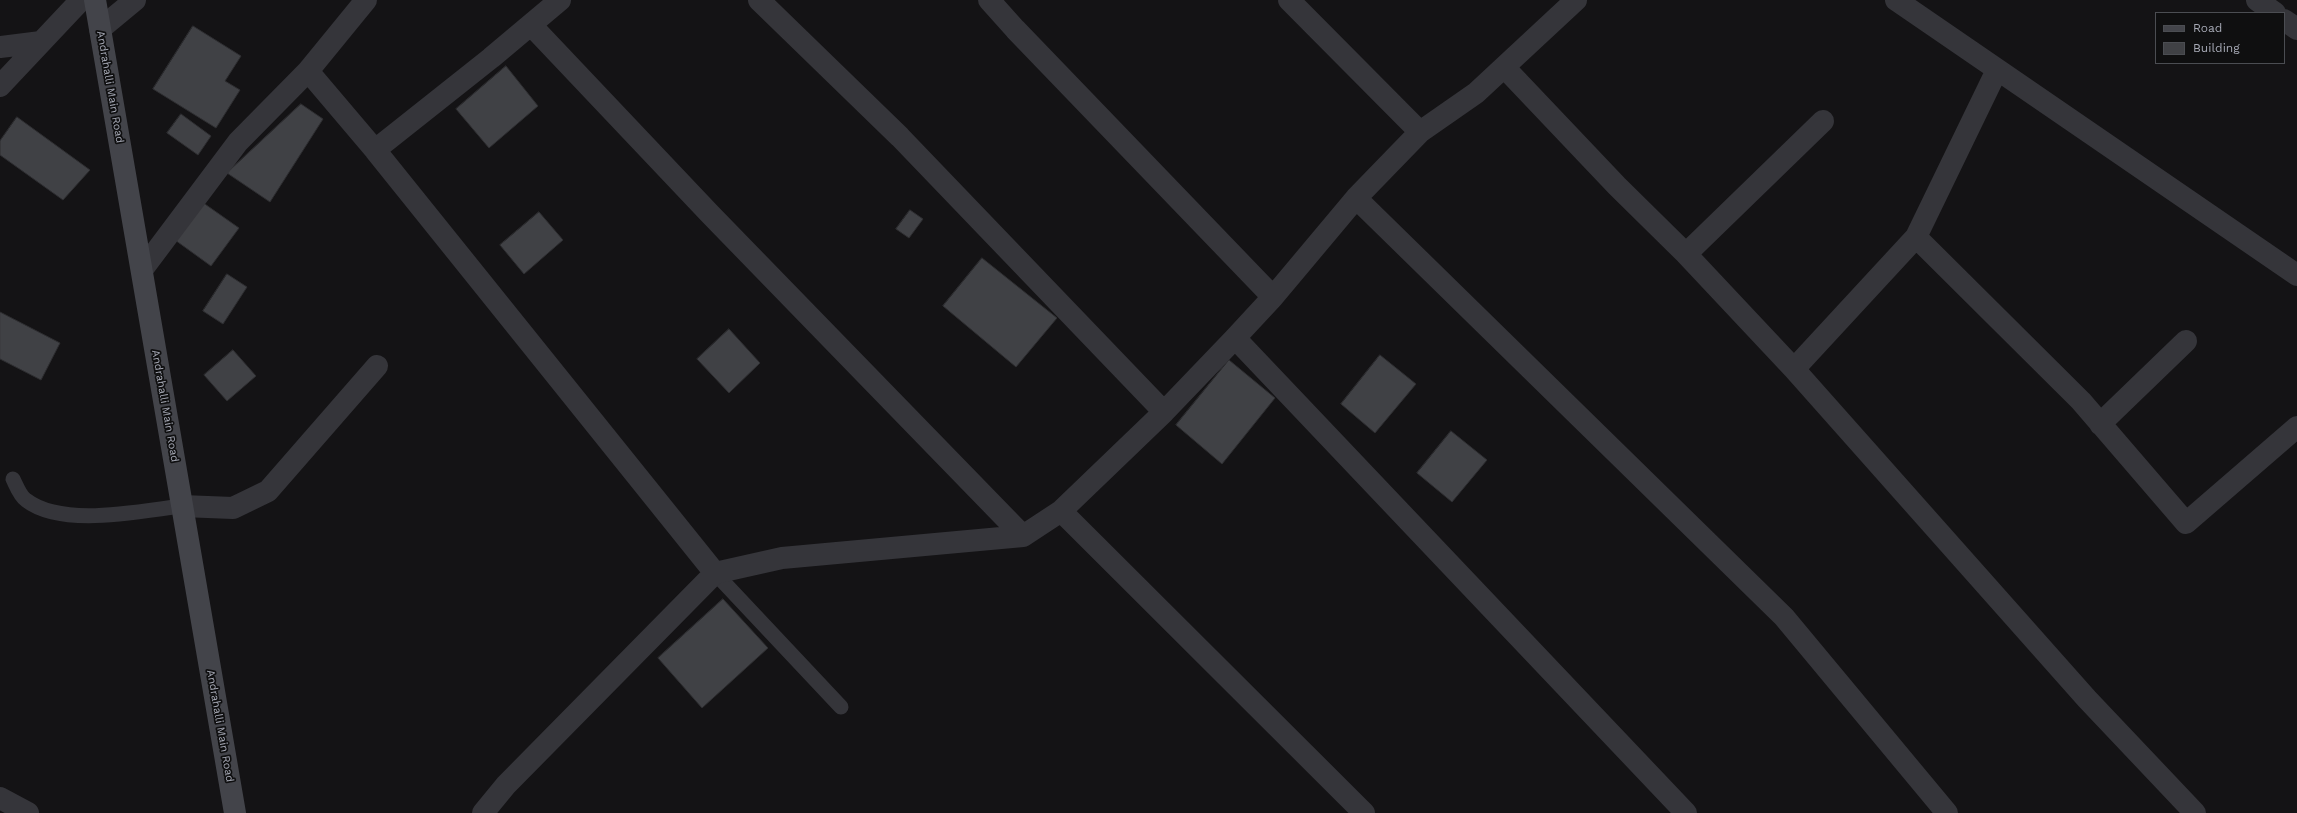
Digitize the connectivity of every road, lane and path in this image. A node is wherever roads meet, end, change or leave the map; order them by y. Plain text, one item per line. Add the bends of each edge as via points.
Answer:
1 (81, 0) edge
2 (95, 0) edge
3 (135, 0) edge
4 (366, 0) edge
5 (560, 0) edge
6 (759, 0) edge
7 (989, 0) edge
8 (1289, 0) edge
9 (1896, 0) edge
10 (2257, 0) edge
11 (1572, 1) edge
12 (2274, 12) edge
13 (2285, 21) edge
14 (531, 25) junction
15 (100, 28) junction
16 (2297, 29) edge
17 (40, 42) junction
18 (0, 47) edge
19 (1504, 67) junction
20 (1997, 70) junction
21 (308, 71) junction
22 (0, 86) edge
23 (1823, 121) dead end
24 (1420, 132) junction
25 (375, 150) junction
26 (1356, 198) junction
27 (1916, 237) junction
28 (1686, 254) junction
29 (142, 270) junction
30 (2297, 275) edge
31 (1273, 297) junction
32 (1235, 338) junction
33 (2186, 341) dead end
34 (377, 366) dead end
35 (1794, 369) junction
36 (1164, 412) junction
37 (2100, 424) junction
38 (2297, 427) edge
39 (13, 479) dead end
40 (182, 506) junction
41 (1061, 511) junction
42 (1023, 536) junction
43 (715, 573) junction
44 (841, 707) dead end
45 (0, 798) edge
46 (28, 813) edge
47 (235, 813) edge
48 (483, 813) edge
49 (1364, 813) edge
50 (1686, 813) edge
51 (1947, 813) edge
52 (2194, 813) edge

1 - 17 street
2 - 15 main road, Andrahalli Main Road
3 - 15 street
4 - 21 street
5 - 14 street
6 - 36 street via 900,137
7 - 31 street
8 - 24 street
9 - 20 street
10 - 12 street
11 - 19 street
13 - 16 street
14 - 25 street
14 - 42 street via 710,214
15 - 29 main road, Andrahalli Main Road
17 - 18 street
17 - 22 street
19 - 24 street via 1476,93
19 - 28 street via 1616,186
20 - 27 street
20 - 30 street
21 - 25 street
21 - 29 street via 238,142
23 - 28 street
24 - 26 street
25 - 43 street
26 - 31 street
26 - 51 street via 1784,617
27 - 35 street
27 - 37 street
28 - 35 street
29 - 40 main road, Andrahalli Main Road
31 - 32 street
32 - 36 street
32 - 50 street
33 - 37 street
34 - 40 street via 268,491 233,508
35 - 52 street via 2087,699
36 - 41 street
37 - 38 street via 2186,523
39 - 40 lane via 25,500 58,514 108,515
40 - 47 main road, Andrahalli Main Road
41 - 42 street
41 - 49 street
42 - 43 street via 782,558
43 - 44 lane
43 - 48 street via 506,785
45 - 46 street

